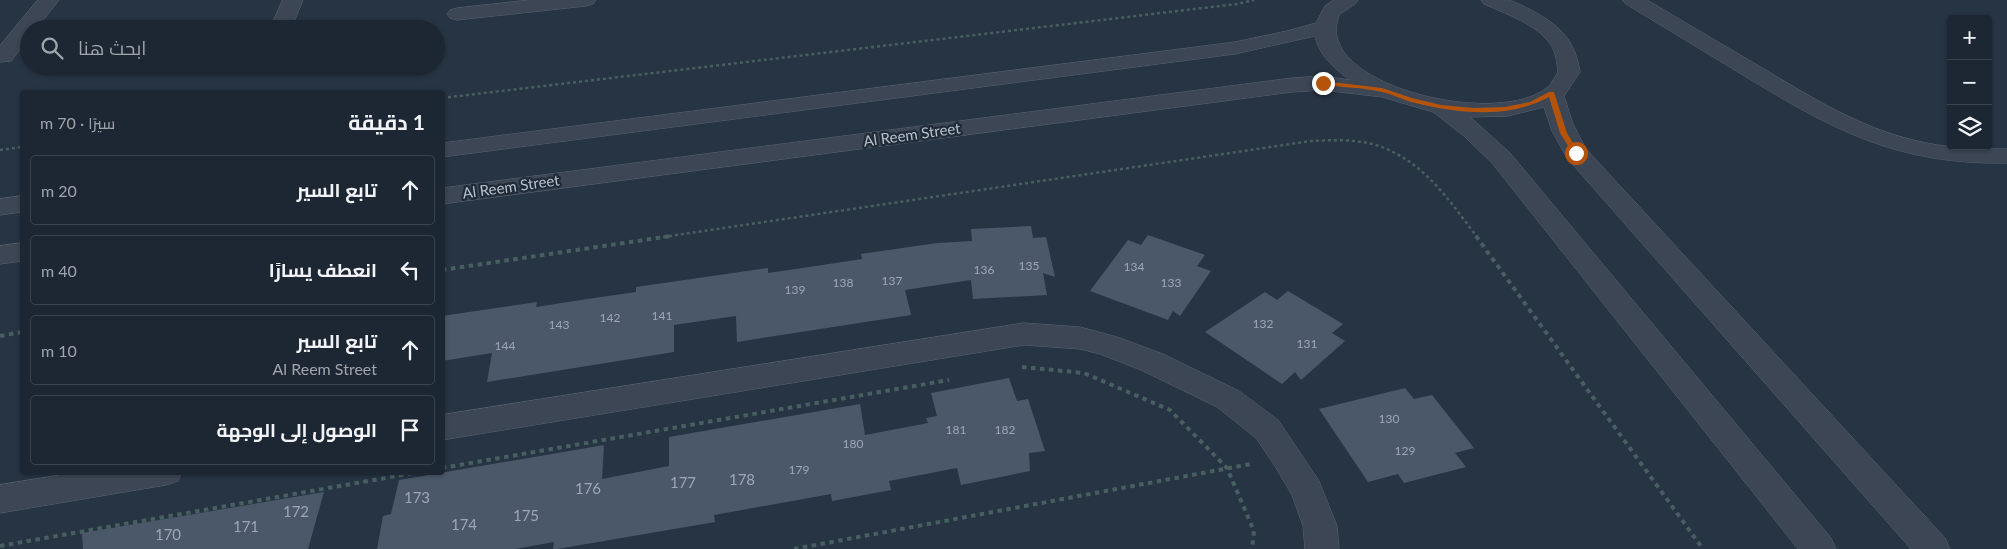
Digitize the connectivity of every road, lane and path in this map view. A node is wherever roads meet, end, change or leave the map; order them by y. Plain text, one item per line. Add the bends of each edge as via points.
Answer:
1 (49, 0) edge
2 (293, 0) edge
3 (586, 0) edge
4 (1254, 0) edge
5 (1348, 0) edge
6 (1491, 0) edge
7 (1633, 0) edge
8 (520, 4) edge
9 (457, 14) dead end
10 (32, 20) edge
11 (284, 20) edge
12 (1324, 28) junction
13 (20, 35) edge
14 (20, 54) edge
15 (2, 56) edge
16 (1382, 90) junction
17 (1552, 93) junction
18 (445, 98) edge
19 (1441, 107) junction
20 (20, 147) edge
21 (0, 150) edge
22 (445, 150) edge
23 (2007, 156) edge
24 (445, 196) edge
25 (20, 204) edge
26 (0, 206) edge
27 (20, 252) edge
28 (0, 255) edge
29 (445, 270) edge
30 (20, 332) edge
31 (0, 336) edge
32 (1021, 367) dead end
33 (952, 379) dead end
34 (445, 428) edge
35 (1286, 457) junction
36 (445, 467) edge
37 (1227, 468) junction
38 (148, 475) edge
39 (402, 475) edge
40 (0, 499) edge
41 (0, 546) edge
42 (794, 549) edge
43 (1252, 549) edge
44 (1322, 549) edge
45 (1703, 549) edge
46 (1819, 549) edge
47 (1933, 549) edge

1 - 10 street
2 - 11 street
3 - 8 street
4 - 18 path
5 - 12 street via 1332,10
6 - 17 street via 1523,13 1550,31 1565,51 1568,72 1558,90
7 - 23 street via 1812,108 1872,137 1944,155
8 - 9 street
12 - 16 street via 1326,43 1337,60 1356,76
12 - 22 street via 1235,48
13 - 15 street
14 - 15 street
16 - 19 street
16 - 24 street, Al Reem Street via 1323,83 1292,84
17 - 19 street via 1532,103 1505,109
17 - 47 street via 1563,133 1576,153
19 - 46 street via 1487,142 1501,158
20 - 21 path
25 - 26 street
27 - 28 street
29 - 45 path via 1311,141 1345,140 1376,145 1413,162 1449,199
30 - 31 path
32 - 37 path via 1084,373 1170,410
33 - 36 path
34 - 35 street via 1024,334 1054,335 1107,345 1191,380 1228,400 1267,429
35 - 37 path
35 - 44 street via 1307,491 1320,526
37 - 42 path
37 - 43 path via 1254,531
38 - 40 street
39 - 41 path

